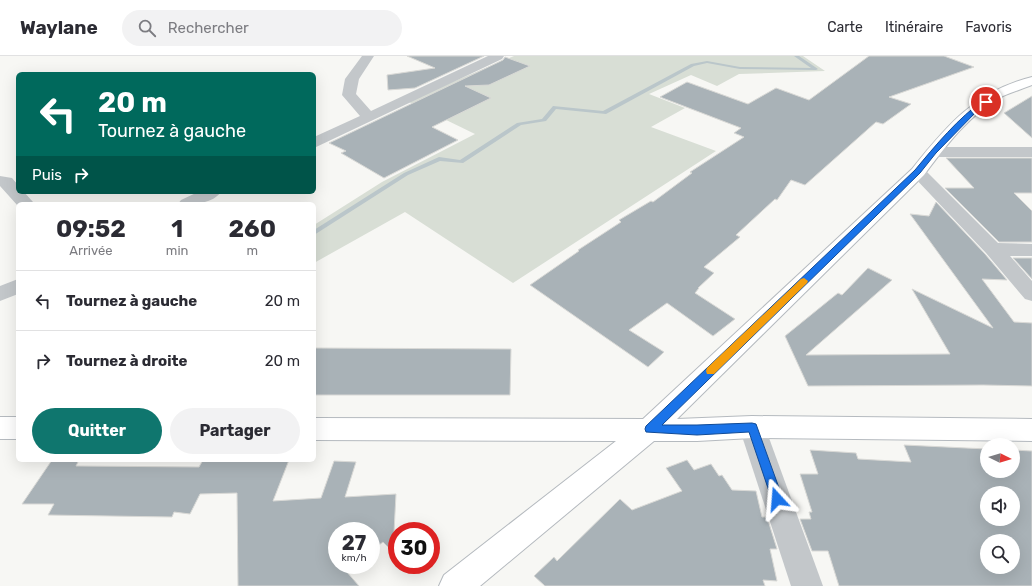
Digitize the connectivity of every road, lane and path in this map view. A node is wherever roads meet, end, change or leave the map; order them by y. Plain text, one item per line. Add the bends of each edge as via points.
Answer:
1 (368, 56) edge
2 (498, 56) edge
3 (1032, 81) edge
4 (369, 117) junction
5 (316, 142) edge
6 (933, 152) junction
7 (1032, 152) edge
8 (918, 172) junction
9 (0, 181) edge
10 (16, 193) edge
11 (17, 194) edge
12 (208, 194) edge
13 (24, 202) dead end
14 (191, 202) edge
15 (992, 249) junction
16 (1032, 250) edge
17 (16, 287) edge
18 (0, 294) edge
19 (1032, 294) edge
20 (752, 427) junction
21 (0, 428) edge
22 (16, 428) edge
23 (316, 429) edge
24 (650, 429) junction
25 (1032, 430) edge
26 (455, 586) edge
27 (807, 586) edge

1 - 4 street via 352,79 349,95
2 - 4 street
3 - 6 street via 997,95 976,108
4 - 5 street
6 - 7 street
6 - 8 street
8 - 15 street
8 - 24 street
9 - 10 street via 6,182
11 - 13 street
12 - 14 street
15 - 16 street
15 - 19 street
17 - 18 street
20 - 24 street
20 - 25 street
20 - 27 street
21 - 22 street
23 - 24 street
24 - 26 street

